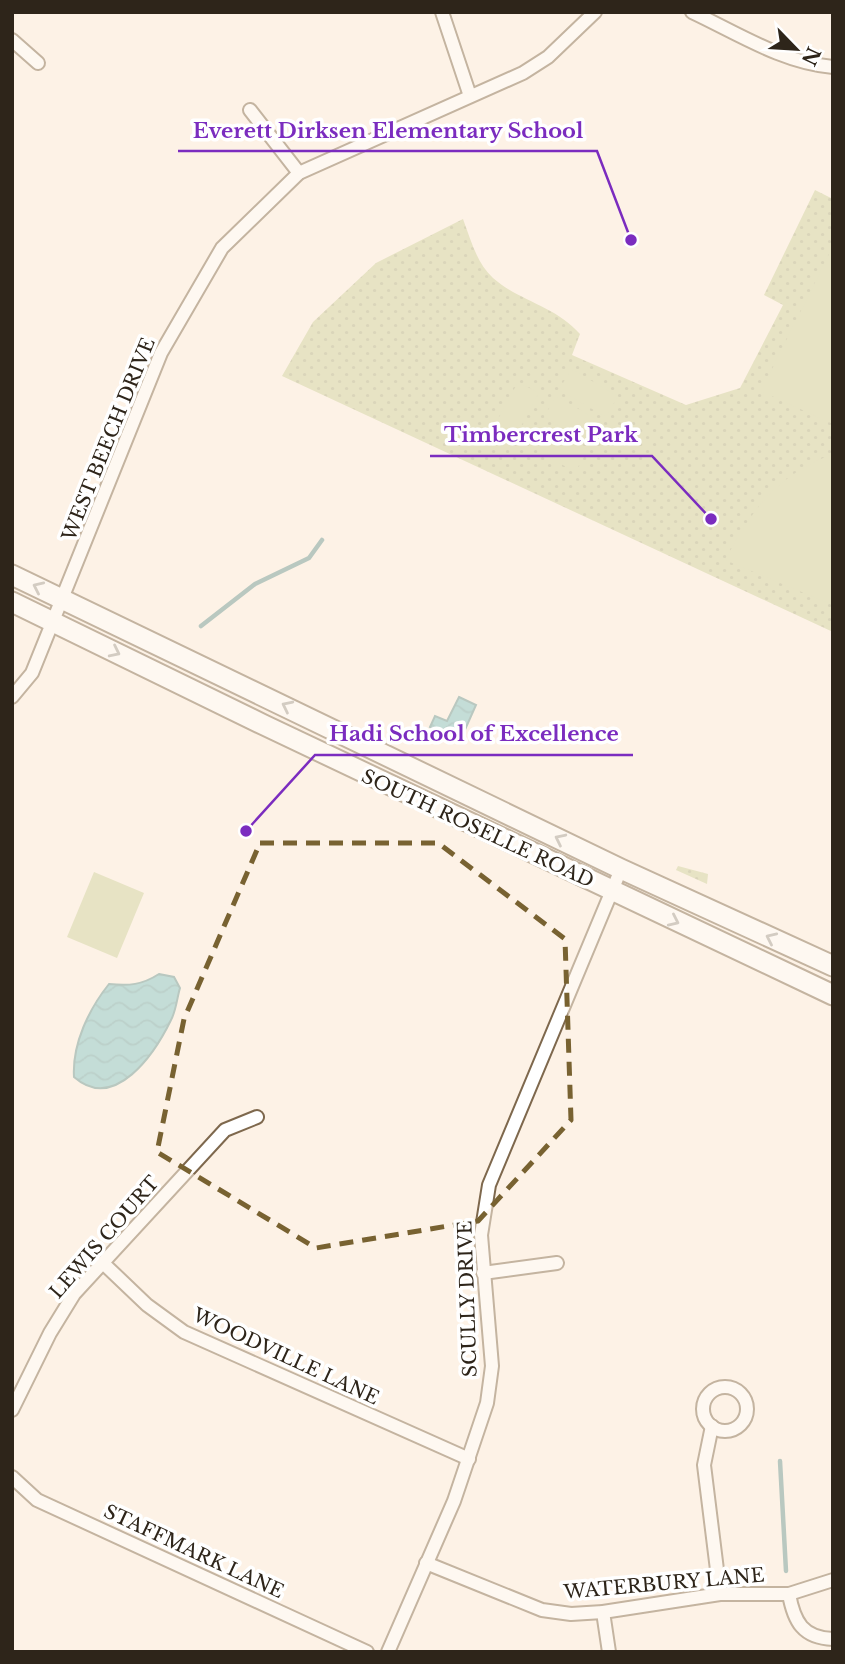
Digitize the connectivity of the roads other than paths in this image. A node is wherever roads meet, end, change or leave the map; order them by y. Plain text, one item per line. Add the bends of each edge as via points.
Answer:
1 (442, 12) edge
2 (595, 12) edge
3 (692, 12) edge
4 (12, 40) edge
5 (38, 64) dead end
6 (833, 67) edge
7 (470, 96) junction
8 (250, 110) dead end
9 (299, 173) junction
10 (12, 575) edge
11 (64, 599) junction
12 (12, 602) edge
13 (54, 621) junction
14 (12, 697) edge
15 (621, 869) junction
16 (612, 891) junction
17 (833, 966) edge
18 (833, 995) edge
19 (257, 1117) dead end
20 (103, 1263) junction
21 (557, 1263) dead end
22 (483, 1273) junction
23 (12, 1410) edge
24 (712, 1426) dead end
25 (469, 1460) junction
26 (12, 1476) edge
27 (426, 1563) junction
28 (833, 1580) edge
29 (719, 1594) junction
30 (789, 1594) junction
31 (603, 1612) junction
32 (833, 1639) edge
33 (367, 1652) edge
34 (388, 1652) edge
35 (609, 1652) edge

1 - 7 street
2 - 7 street, WEST BEECH DRIVE via 548,57
3 - 6 street via 789,58
4 - 5 street
7 - 9 street, WEST BEECH DRIVE
8 - 9 street
9 - 11 street, WEST BEECH DRIVE via 222,248 161,353
11 -> 10 main road, SOUTH ROSELLE ROAD
11 - 13 street, WEST BEECH DRIVE
15 -> 11 main road, SOUTH ROSELLE ROAD
12 - 13 main road, SOUTH ROSELLE ROAD
13 - 14 street, WEST BEECH DRIVE via 32,673
13 -> 16 main road, SOUTH ROSELLE ROAD
15 - 16 street, SCULLY DRIVE
17 -> 15 main road, SOUTH ROSELLE ROAD
16 -> 18 main road, SOUTH ROSELLE ROAD
16 - 22 street, SCULLY DRIVE via 489,1185 481,1235
19 - 20 street, LEWIS COURT via 225,1130
20 - 23 street, LEWIS COURT via 74,1294
20 - 25 street, WOODVILLE LANE via 147,1306 184,1332
21 - 22 street
22 - 25 street, SCULLY DRIVE via 492,1366 487,1403
24 - 29 street via 704,1465
25 - 27 street, SCULLY DRIVE
26 - 33 street, STAFFMARK LANE via 37,1500
27 - 31 street, WATERBURY LANE via 542,1610
27 - 34 street, SCULLY DRIVE
28 - 30 street, WATERBURY LANE
29 - 30 street, WATERBURY LANE
29 - 31 street, WATERBURY LANE
30 - 32 street, WATERBURY LANE via 798,1625 810,1636
31 - 35 street

